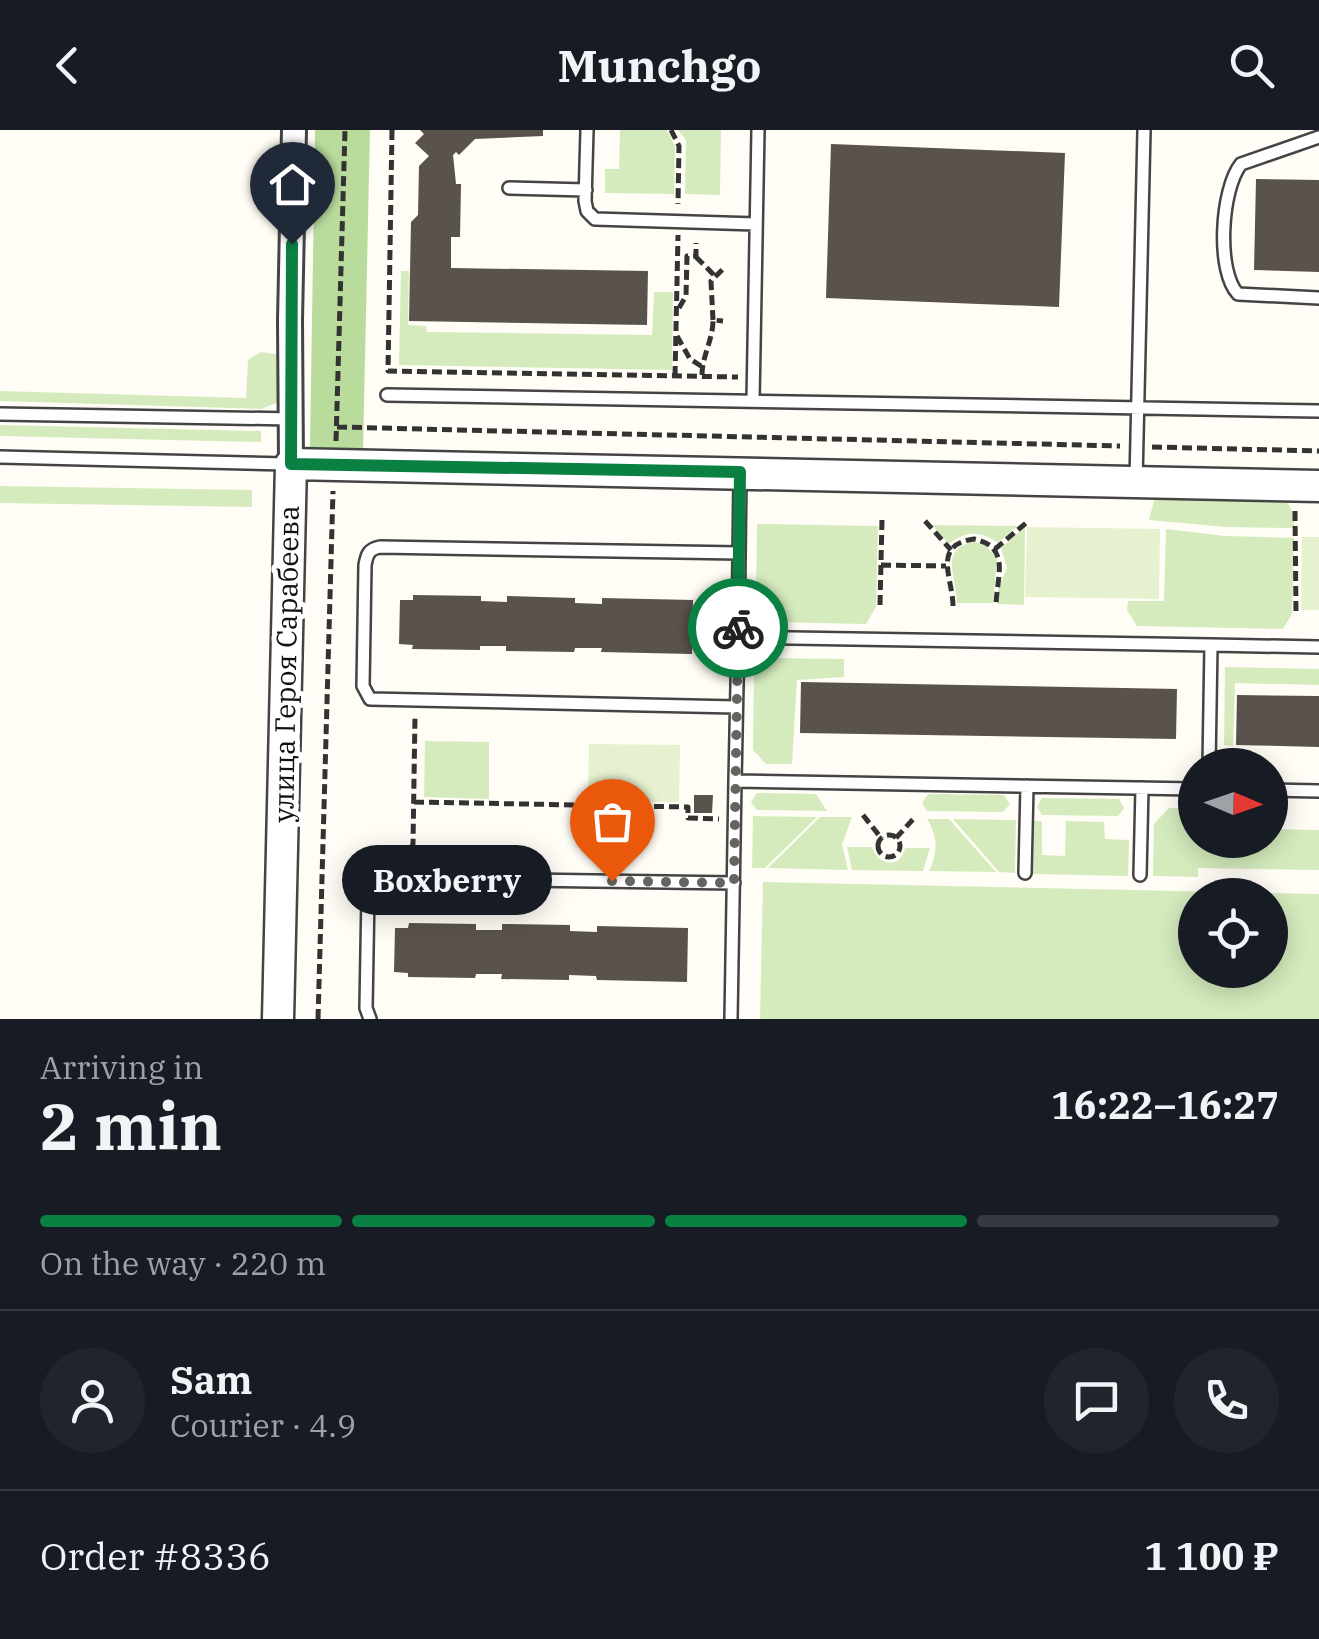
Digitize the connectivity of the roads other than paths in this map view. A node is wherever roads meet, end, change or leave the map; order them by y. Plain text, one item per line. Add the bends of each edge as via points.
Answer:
1 (294, 130) edge
2 (587, 130) edge
3 (758, 130) edge
4 (1144, 130) edge
5 (1319, 137) edge
6 (509, 188) dead end
7 (586, 190) junction
8 (756, 224) junction
9 (1319, 298) edge
10 (387, 395) dead end
11 (752, 400) junction
12 (1138, 410) junction
13 (1319, 411) edge
14 (0, 414) edge
15 (292, 419) junction
16 (0, 458) edge
17 (291, 464) junction
18 (740, 472) junction
19 (1136, 482) junction
20 (1319, 486) edge
21 (739, 553) junction
22 (738, 636) junction
23 (1211, 645) junction
24 (1319, 647) edge
25 (736, 707) junction
26 (1208, 748) edge
27 (735, 781) junction
28 (1027, 786) junction
29 (1142, 788) junction
30 (1178, 789) edge
31 (1288, 790) edge
32 (1319, 791) edge
33 (1025, 873) dead end
34 (1140, 875) dead end
35 (734, 883) junction
36 (278, 1019) edge
37 (370, 1019) edge
38 (731, 1019) edge

1 - 15 street, улица Героя Сарабеева
2 - 7 lane
3 - 8 lane
4 - 12 lane
5 - 9 lane via 1241,164 1224,222 1228,277 1238,294
6 - 7 lane
7 - 8 lane via 594,219
8 - 11 lane
10 - 11 lane
11 - 12 lane
12 - 13 lane
12 - 19 lane
14 - 15 lane
15 - 17 street, улица Героя Сарабеева
16 - 17 lane
17 - 18 street
17 - 36 street, улица Героя Сарабеева
18 - 19 street
18 - 21 lane
19 - 20 street
21 - 22 lane
21 - 25 lane via 372,548 365,564 364,694 376,701
22 - 23 lane
22 - 25 lane
23 - 24 lane
23 - 26 lane
25 - 27 lane
27 - 28 lane
27 - 35 lane
28 - 29 lane
28 - 33 lane
29 - 30 lane
29 - 34 lane
31 - 32 lane
35 - 37 lane via 376,878 370,884
35 - 38 lane

